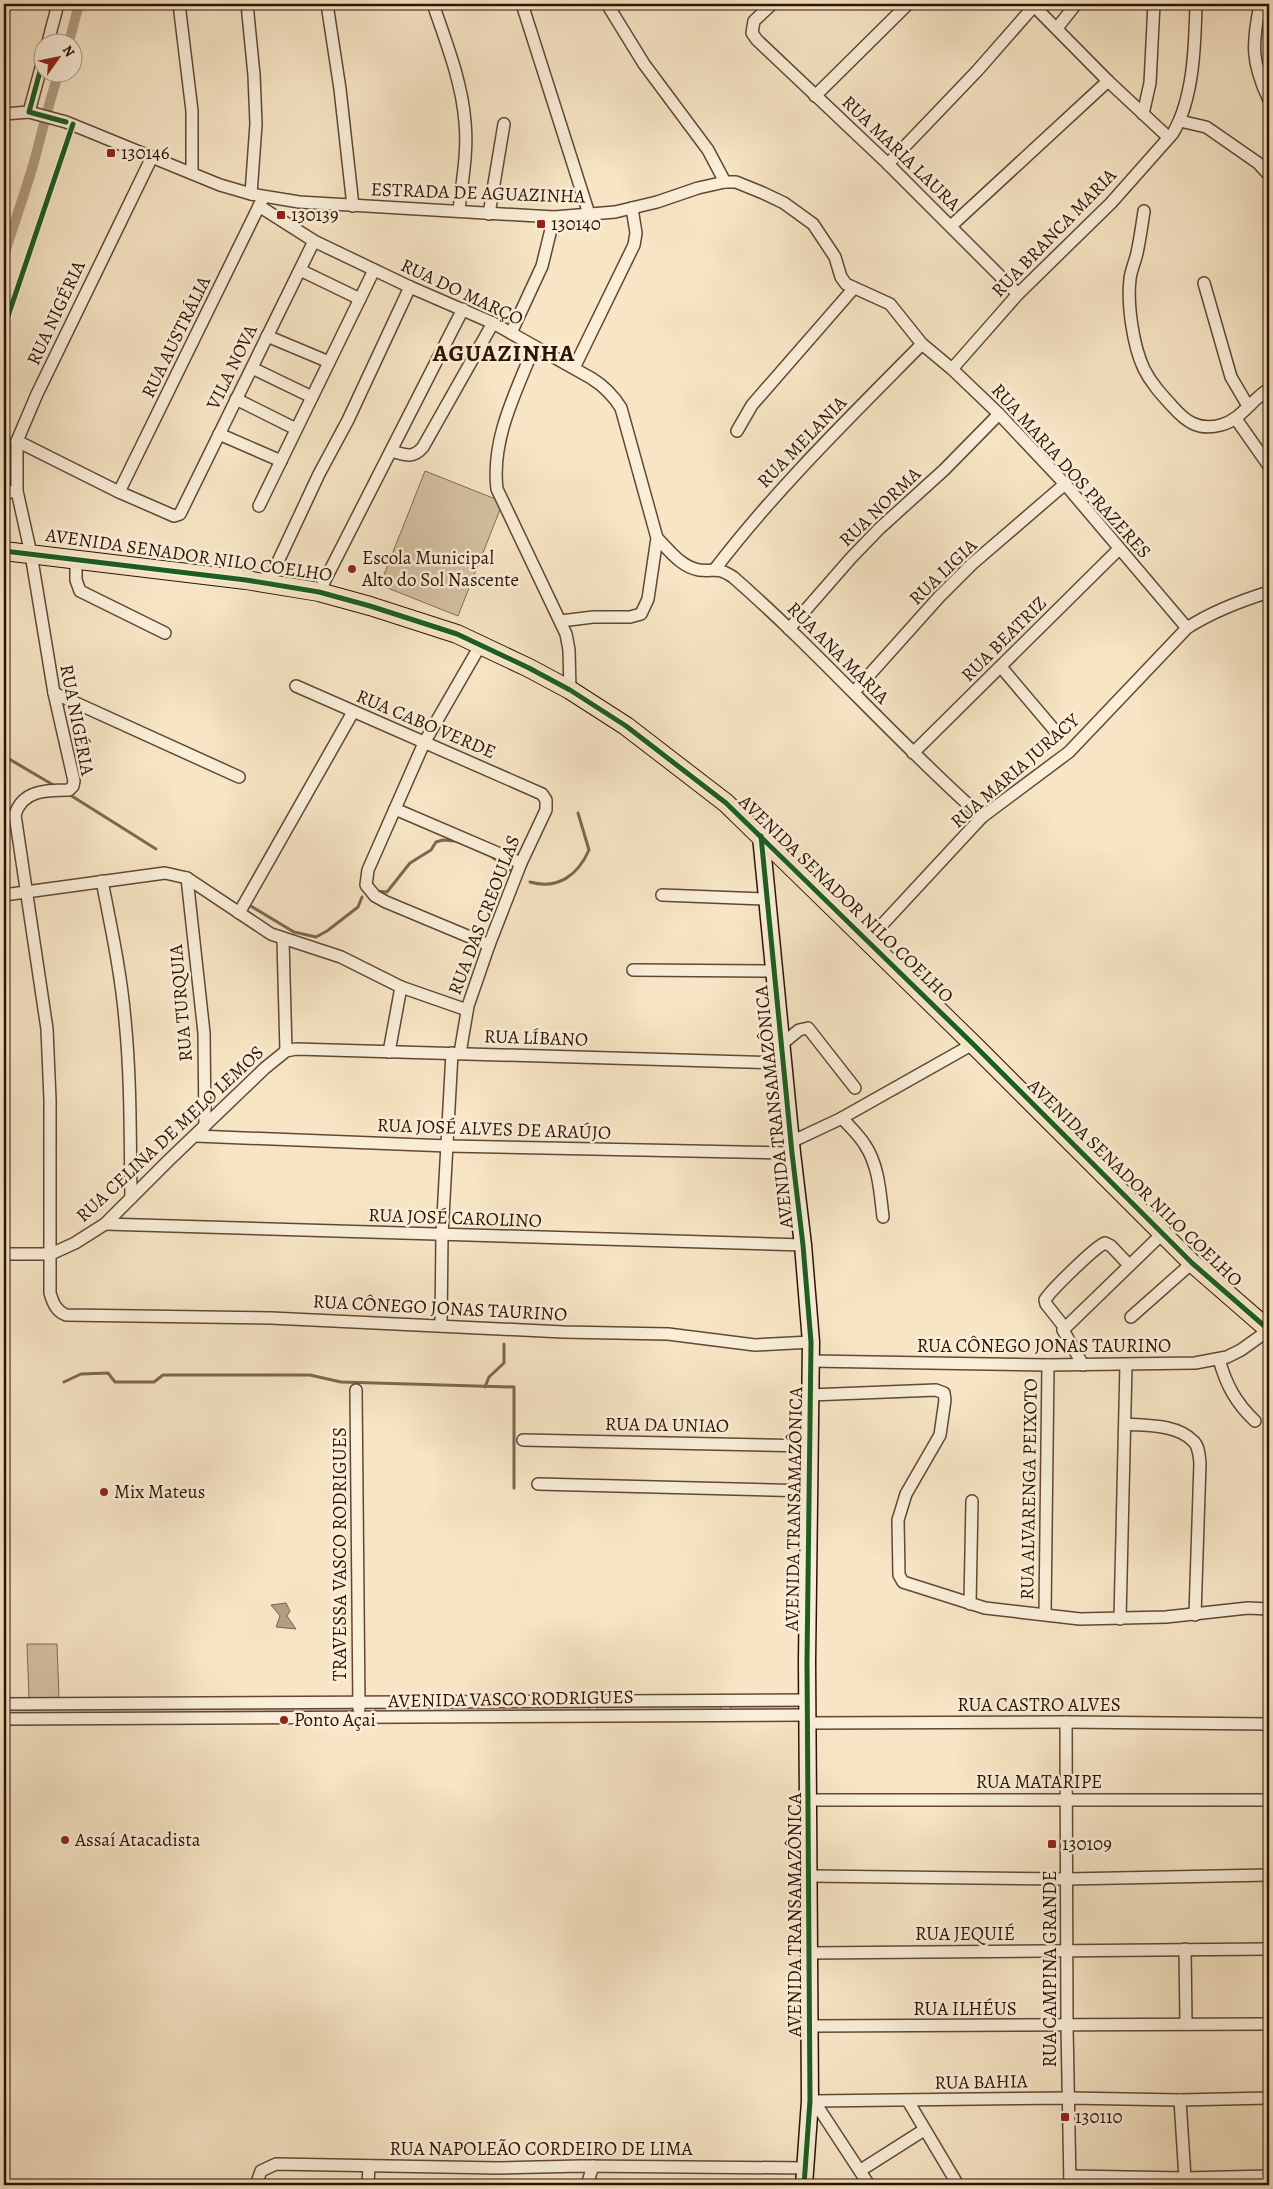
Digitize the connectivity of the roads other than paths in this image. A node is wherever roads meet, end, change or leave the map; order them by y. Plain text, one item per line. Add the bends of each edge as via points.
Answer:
1 (58, 4) edge
2 (179, 4) edge
3 (247, 4) edge
4 (327, 4) edge
5 (433, 4) edge
6 (522, 4) edge
7 (607, 4) edge
8 (772, 4) edge
9 (908, 4) edge
10 (1076, 4) edge
11 (1154, 4) edge
12 (1196, 4) edge
13 (1260, 4) edge
14 (1269, 4) edge
15 (1033, 5) edge
16 (1057, 28) junction
17 (51, 32) edge
18 (1108, 81) junction
19 (37, 82) edge
20 (815, 96) junction
21 (1269, 100) edge
22 (29, 112) junction
23 (4, 114) edge
24 (1143, 114) junction
25 (1180, 121) junction
26 (504, 124) dead end
27 (1168, 137) junction
28 (152, 157) junction
29 (888, 164) junction
30 (192, 173) junction
31 (1269, 174) edge
32 (725, 182) junction
33 (251, 194) junction
34 (261, 202) junction
35 (352, 206) junction
36 (632, 208) junction
37 (459, 210) junction
38 (1144, 212) dead end
39 (489, 214) junction
40 (589, 214) junction
41 (554, 217) junction
42 (952, 226) junction
43 (314, 241) junction
44 (300, 270) junction
45 (374, 270) junction
46 (1204, 283) dead end
47 (410, 287) junction
48 (854, 288) junction
49 (1018, 294) junction
50 (360, 299) junction
51 (463, 310) junction
52 (493, 323) junction
53 (511, 333) junction
54 (267, 336) junction
55 (922, 344) junction
56 (534, 347) junction
57 (329, 362) junction
58 (252, 368) junction
59 (574, 368) junction
60 (952, 369) junction
61 (1269, 389) edge
62 (312, 397) junction
63 (236, 399) junction
64 (1248, 406) junction
65 (999, 414) junction
66 (1236, 419) junction
67 (296, 429) junction
68 (737, 431) dead end
69 (219, 434) junction
70 (17, 441) junction
71 (392, 451) junction
72 (281, 461) junction
73 (1269, 466) edge
74 (1065, 484) junction
75 (17, 491) junction
76 (119, 492) junction
77 (4, 493) edge
78 (259, 506) dead end
79 (657, 538) junction
80 (1118, 550) junction
81 (4, 551) edge
82 (31, 554) junction
83 (76, 560) junction
84 (715, 569) junction
85 (268, 583) junction
86 (319, 592) junction
87 (1269, 592) edge
88 (560, 621) junction
89 (1187, 628) junction
90 (789, 629) junction
91 (165, 633) dead end
92 (481, 644) junction
93 (1001, 667) junction
94 (296, 686) dead end
95 (570, 690) junction
96 (854, 692) junction
97 (54, 694) junction
98 (353, 712) junction
99 (1056, 732) dead end
100 (424, 743) junction
101 (913, 753) junction
102 (240, 777) dead end
103 (542, 794) joint
104 (395, 809) junction
105 (982, 817) junction
106 (761, 836) junction
107 (521, 864) junction
108 (187, 878) junction
109 (102, 881) junction
110 (27, 891) junction
111 (4, 895) edge
112 (662, 895) dead end
113 (768, 899) junction
114 (239, 913) junction
115 (284, 940) junction
116 (867, 941) junction
117 (489, 945) junction
118 (633, 970) dead end
119 (775, 971) junction
120 (401, 988) junction
121 (467, 1010) junction
122 (782, 1044) junction
123 (973, 1044) junction
124 (286, 1051) junction
125 (389, 1052) junction
126 (456, 1053) junction
127 (784, 1063) junction
128 (855, 1088) dead end
129 (842, 1118) junction
130 (205, 1126) junction
131 (196, 1136) junction
132 (448, 1146) junction
133 (791, 1148) junction
134 (131, 1198) junction
135 (883, 1217) dead end
136 (105, 1224) junction
137 (1163, 1233) junction
138 (442, 1235) junction
139 (803, 1245) junction
140 (4, 1254) edge
141 (51, 1254) junction
142 (1192, 1263) junction
143 (1130, 1265) junction
144 (1132, 1317) dead end
145 (442, 1326) junction
146 (1065, 1328) junction
147 (1269, 1330) edge
148 (811, 1342) junction
149 (1219, 1359) junction
150 (811, 1360) junction
151 (1048, 1365) junction
152 (1083, 1365) junction
153 (1126, 1365) junction
154 (356, 1390) dead end
155 (810, 1395) junction
156 (1255, 1421) dead end
157 (1126, 1424) junction
158 (524, 1440) dead end
159 (810, 1446) junction
160 (538, 1484) dead end
161 (810, 1491) junction
162 (972, 1501) dead end
163 (970, 1604) junction
164 (1269, 1609) edge
165 (1044, 1614) junction
166 (1195, 1615) junction
167 (1120, 1619) junction
168 (729, 1700) junction
169 (359, 1702) junction
170 (4, 1704) edge
171 (808, 1712) junction
172 (729, 1715) junction
173 (359, 1718) junction
174 (4, 1719) edge
175 (1066, 1722) junction
176 (1269, 1724) edge
177 (1067, 1799) junction
178 (809, 1800) junction
179 (1269, 1800) edge
180 (1269, 1875) edge
181 (810, 1876) junction
182 (1067, 1879) junction
183 (1184, 1949) junction
184 (1269, 1949) edge
185 (1068, 1952) junction
186 (810, 1953) junction
187 (1186, 2024) junction
188 (1269, 2024) edge
189 (811, 2026) junction
190 (1067, 2026) junction
191 (1069, 2098) junction
192 (1269, 2098) edge
193 (908, 2100) junction
194 (1180, 2100) junction
195 (812, 2101) junction
196 (924, 2130) junction
197 (369, 2166) junction
198 (587, 2166) junction
199 (806, 2168) junction
200 (861, 2170) junction
201 (1269, 2176) edge
202 (1185, 2178) junction
203 (1070, 2181) edge
204 (587, 2183) edge
205 (256, 2185) edge
206 (368, 2185) edge
207 (804, 2185) edge
208 (869, 2185) edge
209 (958, 2185) edge

1 - 17 street
2 - 30 street via 192,111
3 - 33 street via 256,124
4 - 35 street
5 - 37 street via 458,80 464,110 466,148
6 - 40 street
7 - 32 street via 644,64 708,150
8 - 20 street, RUA MARIA LAURA via 754,21 752,33
9 - 20 street
10 - 16 street
11 - 24 street via 1151,78
12 - 25 street via 1189,87
13 - 14 street
13 - 21 street via 1253,45 1262,86
15 - 16 street
15 - 29 street
16 - 18 street
18 - 24 street
18 - 42 street
19 - 22 street
20 - 29 street, RUA MARIA LAURA
22 - 23 street, ESTRADA DE AGUAZINHA
22 - 28 street, ESTRADA DE AGUAZINHA via 66,122
24 - 27 street
25 - 27 street, RUA BRANCA MARIA
25 - 31 street via 1212,131
26 - 39 street
27 - 49 street, RUA BRANCA MARIA via 1111,203
28 - 30 street, ESTRADA DE AGUAZINHA
28 - 70 street, RUA NIGÉRIA
29 - 42 street, RUA MARIA LAURA
30 - 33 street, ESTRADA DE AGUAZINHA
32 - 36 street, ESTRADA DE AGUAZINHA
32 - 48 street, ESTRADA DE AGUAZINHA via 736,182 778,199 813,224 835,256 841,277
33 - 34 street, ESTRADA DE AGUAZINHA
34 - 35 street, ESTRADA DE AGUAZINHA
34 - 43 street, RUA DO MARÇO
34 - 76 street, RUA AUSTRÁLIA
35 - 37 street, ESTRADA DE AGUAZINHA
36 - 40 street, ESTRADA DE AGUAZINHA
36 - 59 street via 636,233 634,245
37 - 39 street, ESTRADA DE AGUAZINHA
38 - 66 street via 1129,286 1131,320 1143,367 1160,393 1189,423 1210,428
39 - 41 street, ESTRADA DE AGUAZINHA
40 - 41 street, ESTRADA DE AGUAZINHA
41 - 53 street via 542,266
42 - 49 street, RUA MARIA LAURA
43 - 44 street, VILA NOVA
43 - 45 street, RUA DO MARÇO
44 - 50 street
44 - 54 street, VILA NOVA
45 - 47 street, RUA DO MARÇO
45 - 50 street
46 - 64 street via 1231,378
47 - 51 street, RUA DO MARÇO
47 - 85 street
48 - 55 street, ESTRADA DE AGUAZINHA via 890,304
48 - 68 street via 752,405
49 - 60 street, RUA BRANCA MARIA
50 - 57 street
51 - 52 street, RUA DO MARÇO
51 - 71 street
52 - 53 street, RUA DO MARÇO
52 - 71 street via 423,447 411,456
53 - 56 street, RUA DO MARÇO
54 - 57 street
54 - 58 street, VILA NOVA
55 - 60 street, RUA MARIA DOS PRAZERES
55 - 84 street, RUA MELANIA via 776,494
56 - 59 street, RUA DO MARÇO
56 - 88 street via 501,433 495,471 497,489
57 - 62 street
58 - 62 street
58 - 63 street, VILA NOVA
59 - 79 street, RUA DO MARÇO via 606,388 621,408
60 - 65 street, RUA MARIA DOS PRAZERES
61 - 64 street
62 - 67 street
63 - 67 street
63 - 69 street, VILA NOVA
64 - 66 street
65 - 74 street, RUA MARIA DOS PRAZERES
65 - 90 street, RUA NORMA via 880,528
66 - 73 street
67 - 72 street
69 - 72 street
69 - 76 street, VILA NOVA via 180,514 174,516
70 - 75 street, RUA NIGÉRIA
70 - 76 street
71 - 86 street
72 - 78 street
74 - 80 street, RUA MARIA DOS PRAZERES
74 - 96 street, RUA LIGIA via 972,564
75 - 77 street
75 - 82 street, RUA NIGÉRIA
79 - 84 street, RUA ANA MARIA via 686,565 698,570
79 - 88 street, RUA DO MARÇO via 648,599 640,614
80 - 89 street, RUA MARIA DOS PRAZERES
80 - 93 street, RUA BEATRIZ
81 - 82 main road, AVENIDA SENADOR NILO COELHO
82 - 83 main road, AVENIDA SENADOR NILO COELHO
82 - 97 street, RUA NIGÉRIA
83 - 85 main road, AVENIDA SENADOR NILO COELHO
83 - 91 street via 76,580 80,591
84 - 90 street, RUA ANA MARIA via 733,577
85 - 86 main road, AVENIDA SENADOR NILO COELHO
86 - 92 main road, AVENIDA SENADOR NILO COELHO via 437,626
87 - 89 street, RUA MARIA JURACY via 1210,613
88 - 95 street via 569,650
89 - 105 street, RUA MARIA JURACY via 1069,752
90 - 96 street, RUA ANA MARIA
92 - 95 main road, AVENIDA SENADOR NILO COELHO
92 - 100 street
93 - 99 street
93 - 101 street, RUA BEATRIZ
94 - 98 street, RUA CABO VERDE
95 - 106 main road, AVENIDA SENADOR NILO COELHO via 645,740 726,803
96 - 101 street, RUA ANA MARIA
97 - 102 street
97 - 110 street, RUA NIGÉRIA via 74,781 69,790 48,790 26,798 17,808 15,815
98 - 100 street, RUA CABO VERDE
98 - 114 street
100 - 103 street, RUA CABO VERDE
100 - 104 street
101 - 105 street, RUA ANA MARIA
103 - 107 street, RUA DAS CREOULAS via 546,810
104 - 107 street
104 - 117 street via 368,870 368,889 386,902
105 - 116 street, RUA MARIA JURACY
106 - 113 street, AVENIDA TRANSAMAZÔNICA
106 - 116 main road, AVENIDA SENADOR NILO COELHO
107 - 117 street, RUA DAS CREOULAS
108 - 109 street via 165,873
108 - 114 street
108 - 130 street, RUA TURQUIA via 204,1033
109 - 110 street
109 - 134 street via 117,955 125,1020
110 - 111 street
110 - 141 street via 47,1029
112 - 113 street
113 - 119 street, AVENIDA TRANSAMAZÔNICA
114 - 115 street
115 - 120 street via 341,957
115 - 124 street
116 - 123 main road, AVENIDA SENADOR NILO COELHO
117 - 121 street, RUA DAS CREOULAS
118 - 119 street
119 - 122 street, AVENIDA TRANSAMAZÔNICA
120 - 121 street
120 - 125 street
121 - 126 street, RUA DAS CREOULAS
122 - 127 street, AVENIDA TRANSAMAZÔNICA
122 - 128 street via 799,1030 808,1028
123 - 129 street, RUA JOSÉ ALVES DE ARAÚJO
123 - 137 main road, AVENIDA SENADOR NILO COELHO
124 - 125 street, RUA LÍBANO via 308,1048
124 - 130 street, RUA CELINA DE MELO LEMOS
125 - 126 street, RUA LÍBANO
126 - 127 street, RUA LÍBANO
126 - 132 street, RUA DAS CREOULAS
127 - 133 street, AVENIDA TRANSAMAZÔNICA
129 - 133 street, RUA JOSÉ ALVES DE ARAÚJO
129 - 135 street via 871,1155 880,1186
130 - 131 street, RUA CELINA DE MELO LEMOS
131 - 132 street, RUA JOSÉ ALVES DE ARAÚJO
131 - 134 street, RUA CELINA DE MELO LEMOS
132 - 133 street, RUA JOSÉ ALVES DE ARAÚJO
132 - 138 street, RUA DAS CREOULAS
133 - 139 street, AVENIDA TRANSAMAZÔNICA
134 - 136 street, RUA CELINA DE MELO LEMOS
136 - 138 street, RUA JOSÉ CAROLINO
136 - 141 street, RUA CELINA DE MELO LEMOS
137 - 142 main road, AVENIDA SENADOR NILO COELHO
137 - 143 street
138 - 139 street, RUA JOSÉ CAROLINO
138 - 145 street, RUA DAS CREOULAS
139 - 148 street, AVENIDA TRANSAMAZÔNICA
140 - 141 street
141 - 145 street, RUA CÔNEGO JONAS TAURINO via 50,1293 59,1312 66,1315 271,1318
142 - 144 street
142 - 147 main road, AVENIDA SENADOR NILO COELHO
143 - 146 street
143 - 146 street via 1111,1246 1099,1245 1045,1300
145 - 148 street, RUA CÔNEGO JONAS TAURINO via 668,1334 755,1345
146 - 152 street via 1064,1335
147 - 149 street, RUA CÔNEGO JONAS TAURINO via 1241,1350
148 - 150 street, AVENIDA TRANSAMAZÔNICA
149 - 153 street, RUA CÔNEGO JONAS TAURINO
149 - 156 street via 1232,1395
150 - 151 street, RUA CÔNEGO JONAS TAURINO
150 - 155 street, AVENIDA TRANSAMAZÔNICA
151 - 152 street, RUA CÔNEGO JONAS TAURINO
151 - 165 street, RUA ALVARENGA PEIXOTO
152 - 153 street, RUA CÔNEGO JONAS TAURINO
153 - 157 street
154 - 169 street, TRAVESSA VASCO RODRIGUES
155 - 159 street, AVENIDA TRANSAMAZÔNICA
155 - 163 street via 936,1390 944,1393 937,1442 901,1506 898,1520 899,1575 909,1585
157 - 166 street via 1174,1430 1194,1441 1198,1449
157 - 167 street
158 - 159 street, RUA DA UNIAO
159 - 161 street, AVENIDA TRANSAMAZÔNICA
160 - 161 street
161 - 171 street, AVENIDA TRANSAMAZÔNICA
162 - 163 street
163 - 165 street
164 - 166 street via 1248,1608
165 - 167 street via 1080,1619
166 - 167 street
168 - 169 street, AVENIDA VASCO RODRIGUES
168 - 171 street, AVENIDA VASCO RODRIGUES
168 - 172 street
169 - 170 street, AVENIDA VASCO RODRIGUES
169 - 173 street, TRAVESSA VASCO RODRIGUES
171 - 172 street, AVENIDA VASCO RODRIGUES
171 - 175 street, RUA CASTRO ALVES
171 - 178 street, AVENIDA TRANSAMAZÔNICA
172 - 173 street, AVENIDA VASCO RODRIGUES
173 - 174 street, AVENIDA VASCO RODRIGUES
175 - 176 street, RUA CASTRO ALVES
175 - 177 street, RUA CAMPINA GRANDE
177 - 178 street, RUA MATARIPE
177 - 179 street, RUA MATARIPE
177 - 182 street, RUA CAMPINA GRANDE
178 - 181 street, AVENIDA TRANSAMAZÔNICA
180 - 182 street
181 - 182 street
181 - 186 street, AVENIDA TRANSAMAZÔNICA
182 - 185 street, RUA CAMPINA GRANDE
183 - 184 street, RUA JEQUIÉ
183 - 185 street, RUA JEQUIÉ
183 - 187 street
185 - 186 street, RUA JEQUIÉ
185 - 190 street, RUA CAMPINA GRANDE
186 - 189 street, AVENIDA TRANSAMAZÔNICA
187 - 188 street, RUA ILHÉUS
187 - 190 street, RUA ILHÉUS
189 - 190 street, RUA ILHÉUS
189 - 195 street, AVENIDA TRANSAMAZÔNICA
190 - 191 street, RUA CAMPINA GRANDE
191 - 193 street, RUA BAHIA
191 - 194 street, RUA BAHIA
191 - 203 street, RUA CAMPINA GRANDE
192 - 194 street, RUA BAHIA
193 - 195 street, RUA BAHIA
193 - 196 street
194 - 202 street
195 - 199 street, AVENIDA TRANSAMAZÔNICA
195 - 200 street
196 - 200 street
196 - 209 street
197 - 198 street, RUA NAPOLEÃO CORDEIRO DE LIMA
197 - 205 street, RUA NAPOLEÃO CORDEIRO DE LIMA via 276,2164 261,2171
197 - 206 street
198 - 199 street, RUA NAPOLEÃO CORDEIRO DE LIMA
198 - 204 street
199 - 207 street, AVENIDA TRANSAMAZÔNICA
200 - 208 street
201 - 202 street
202 - 203 street

